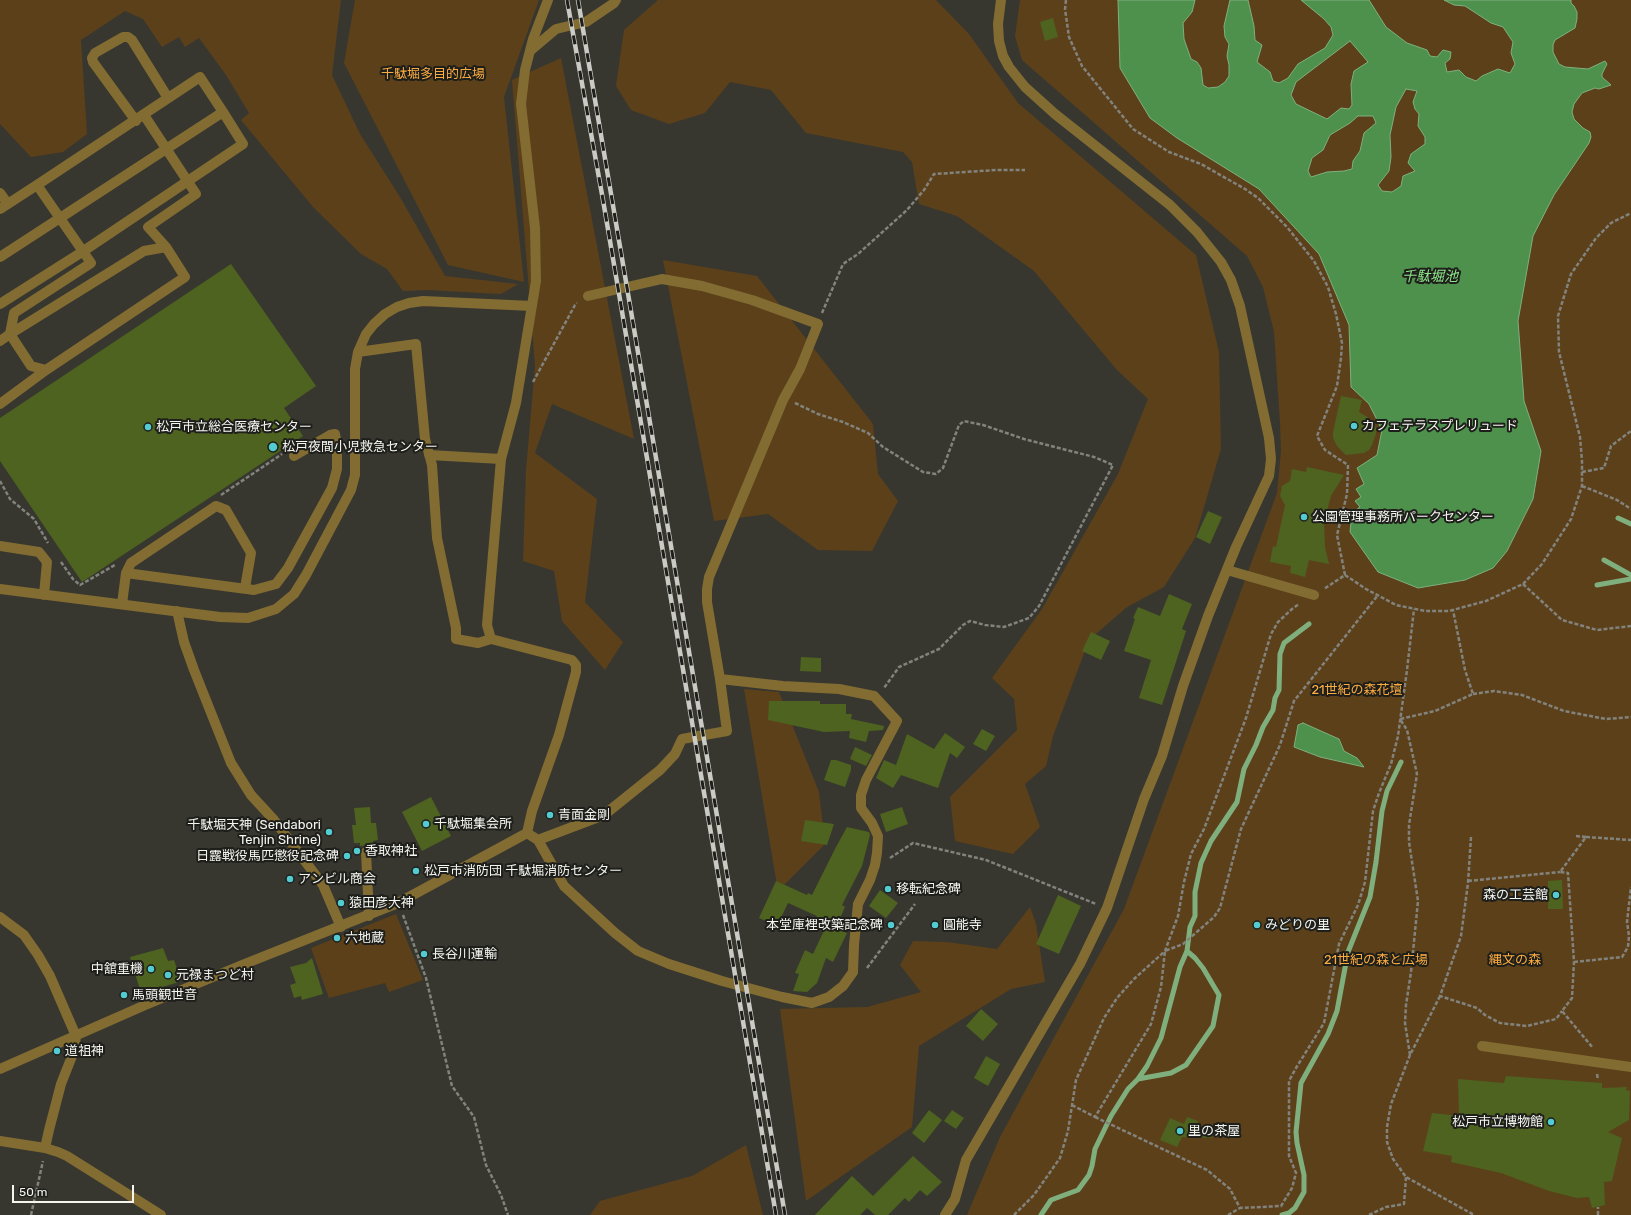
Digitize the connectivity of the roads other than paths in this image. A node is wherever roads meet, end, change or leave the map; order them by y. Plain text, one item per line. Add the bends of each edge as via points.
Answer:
1 (548, 0) edge
2 (616, 0) edge
3 (1001, 0) edge
4 (530, 51) junction
5 (168, 98) junction
6 (223, 112) junction
7 (140, 118) junction
8 (166, 148) junction
9 (187, 182) junction
10 (36, 186) junction
11 (0, 193) edge
12 (4, 206) edge
13 (60, 219) junction
14 (166, 246) junction
15 (82, 252) junction
16 (0, 257) edge
17 (588, 296) road end
18 (0, 304) edge
19 (532, 306) junction
20 (10, 334) junction
21 (0, 341) edge
22 (358, 352) junction
23 (46, 370) junction
24 (0, 404) edge
25 (430, 455) junction
26 (294, 456) dead end
27 (500, 459) junction
28 (0, 546) edge
29 (1226, 570) junction
30 (126, 573) junction
31 (245, 588) junction
32 (0, 589) edge
33 (44, 595) junction
34 (1314, 595) dead end
35 (122, 604) junction
36 (177, 611) junction
37 (491, 638) junction
38 (720, 679) junction
39 (527, 833) junction
40 (538, 840) junction
41 (366, 852) dead end
42 (369, 916) junction
43 (0, 917) edge
44 (341, 927) junction
45 (76, 1036) junction
46 (1482, 1046) dead end
47 (1631, 1067) edge
48 (0, 1069) edge
49 (0, 1141) edge
50 (45, 1148) junction
51 (161, 1215) edge
52 (945, 1215) edge

1 - 4 street
2 - 4 street via 586,22 556,28
3 - 29 street via 998,24 1003,56 1024,87 1170,206 1221,262 1231,280 1240,306 1272,452 1269,476
4 - 19 street via 521,104 535,228 536,281
5 - 6 street via 200,77
5 - 7 street
5 - 7 street via 128,37 123,36 94,53 93,62
6 - 8 street
6 - 9 street via 243,144
7 - 8 street
7 - 10 street
8 - 9 street
8 - 13 street
9 - 14 street via 196,194 148,227
9 - 15 street
10 - 12 street
10 - 13 street
11 - 12 street
13 - 15 street
13 - 16 street
14 - 20 street via 144,251
14 - 23 street via 186,277
15 - 18 street
15 - 20 street via 91,263 14,313
17 - 38 street via 662,279 702,286 752,300 818,324 709,577 706,602
19 - 22 street via 423,301 409,303 385,314 374,324
19 - 27 street via 516,403
20 - 21 street
20 - 23 street via 31,366
22 - 25 street via 416,344 424,439
22 - 36 street via 355,369 355,475 351,490 294,594 276,609 248,618
23 - 24 street
25 - 27 street
25 - 37 street via 437,538 456,628 456,639 478,642
26 - 31 street via 335,434 336,468 332,488 288,568 276,584 254,590
27 - 37 street via 487,625
28 - 33 street via 39,552 47,562
29 - 34 street
29 - 52 street via 1107,908 1080,964 966,1160 955,1200
30 - 31 street
30 - 31 street via 131,563 216,506 226,510 250,553
30 - 35 street
32 - 33 street
33 - 35 street
35 - 36 street
36 - 44 street via 184,642 231,763 251,796 274,820 323,885
37 - 39 street via 572,660 576,665 559,735 532,811
38 - 40 street via 727,731 682,738 675,754 660,770 604,815
38 - 40 street via 839,689 874,696 897,721 866,780 861,795 861,808 878,836 877,854 870,880 858,904 853,972 843,986 828,997 812,1003 722,981 638,951 564,886
39 - 40 street
39 - 42 street
41 - 42 street
42 - 44 street
43 - 45 street via 24,934 38,955
44 - 45 street via 242,965
45 - 48 street
45 - 50 street via 74,1051 61,1084
46 - 47 street
49 - 50 street
50 - 51 street via 67,1156

